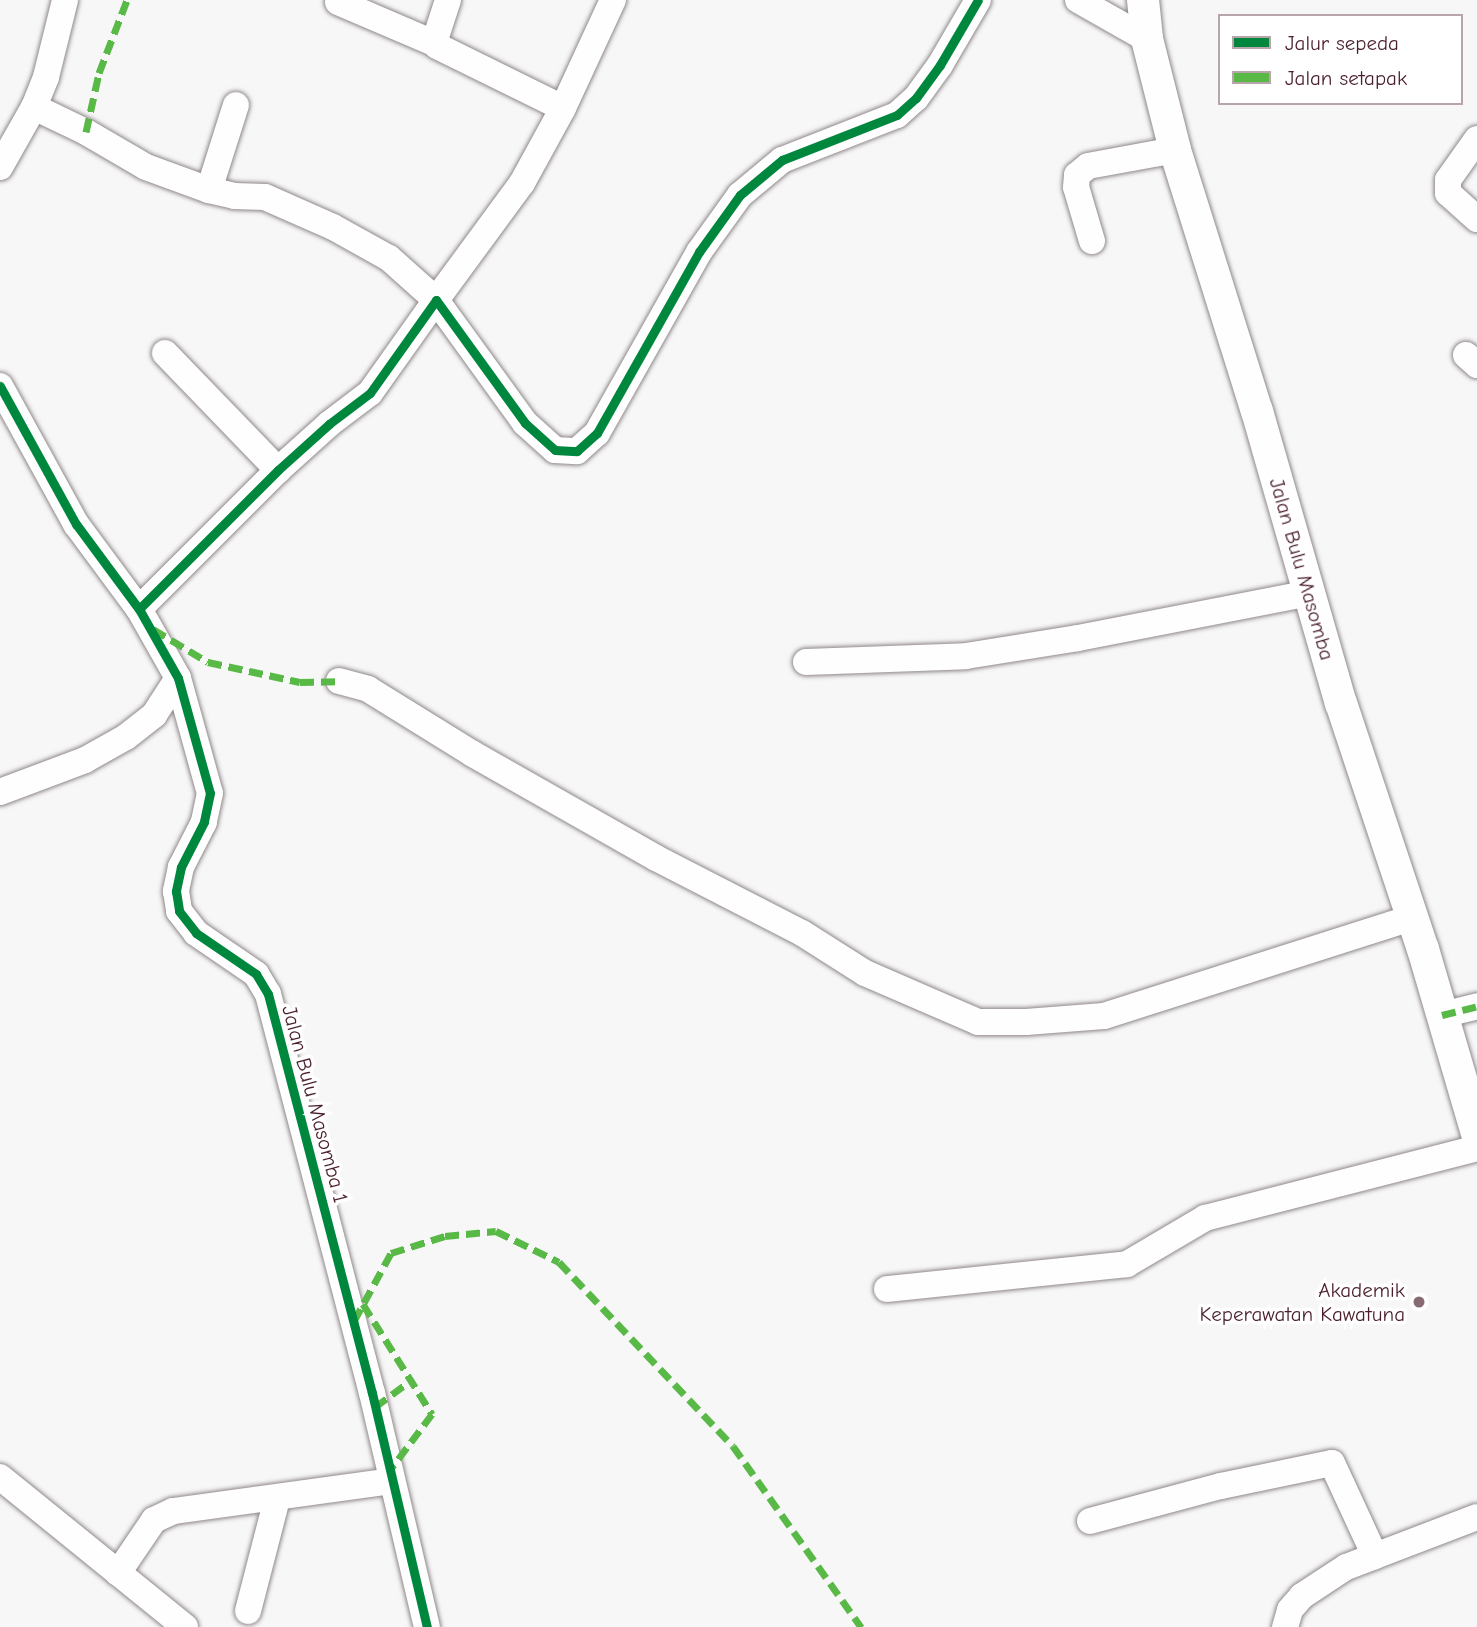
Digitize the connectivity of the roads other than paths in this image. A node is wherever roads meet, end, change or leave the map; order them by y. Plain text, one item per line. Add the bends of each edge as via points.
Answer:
1 (65, 0) edge
2 (448, 0) edge
3 (978, 0) edge
4 (1078, 0) edge
5 (1143, 0) edge
6 (338, 2) dead end
7 (606, 4) edge
8 (1147, 39) junction
9 (436, 44) junction
10 (236, 105) dead end
11 (34, 107) junction
12 (563, 108) junction
13 (1477, 139) edge
14 (1175, 150) junction
15 (0, 167) edge
16 (209, 190) junction
17 (1477, 219) edge
18 (1092, 241) dead end
19 (436, 300) junction
20 (165, 353) dead end
21 (0, 386) edge
22 (278, 470) junction
23 (1309, 593) junction
24 (139, 609) junction
25 (806, 662) dead end
26 (178, 678) junction
27 (339, 681) dead end
28 (0, 792) edge
29 (1411, 918) junction
30 (1477, 1006) edge
31 (1442, 1015) junction
32 (1477, 1134) edge
33 (1477, 1148) edge
34 (887, 1289) dead end
35 (0, 1477) edge
36 (391, 1481) junction
37 (277, 1499) junction
38 (1477, 1517) edge
39 (1090, 1521) dead end
40 (1375, 1556) junction
41 (118, 1573) junction
42 (248, 1611) dead end
43 (185, 1627) edge
44 (427, 1627) edge
45 (1285, 1627) edge

1 - 11 street
2 - 9 street
3 - 19 street via 940,65 897,115 782,160 740,195 699,252 597,433 577,451 555,450 524,424
4 - 8 street
5 - 8 street, Jalan Bulu Masomba
6 - 9 street
7 - 12 street
8 - 14 street, Jalan Bulu Masomba
9 - 12 street
10 - 16 street
11 - 15 street
11 - 16 street via 146,167
12 - 19 street via 522,183
13 - 17 street via 1448,180 1448,192
14 - 18 street via 1088,166 1077,175 1076,187
14 - 23 street, Jalan Bulu Masomba
16 - 19 street via 265,197 333,227 389,258
19 - 22 street via 370,393
20 - 22 street
21 - 24 street, Jalan Bulu Masomba 1 via 76,524
22 - 24 street
23 - 25 street via 966,656
23 - 29 street, Jalan Bulu Masomba
24 - 26 street, Jalan Bulu Masomba 1
26 - 28 street via 154,715 126,737 85,760
26 - 36 street, Jalan Bulu Masomba 1 via 210,793 204,822 181,867 176,891 179,911 196,933 256,974 268,994
27 - 29 street via 368,689 473,754 656,858 802,933 865,973 978,1022 1104,1016
29 - 31 street, Jalan Bulu Masomba
30 - 31 street
31 - 32 street, Jalan Bulu Masomba
33 - 34 street via 1205,1218 1127,1264
35 - 41 street
36 - 37 street
36 - 44 street, Jalan Bulu Masomba 1
37 - 41 street via 173,1511 154,1520
37 - 42 street
38 - 40 street
39 - 40 street via 1221,1486 1332,1463
40 - 45 street via 1346,1567 1302,1596 1290,1610
41 - 43 street

